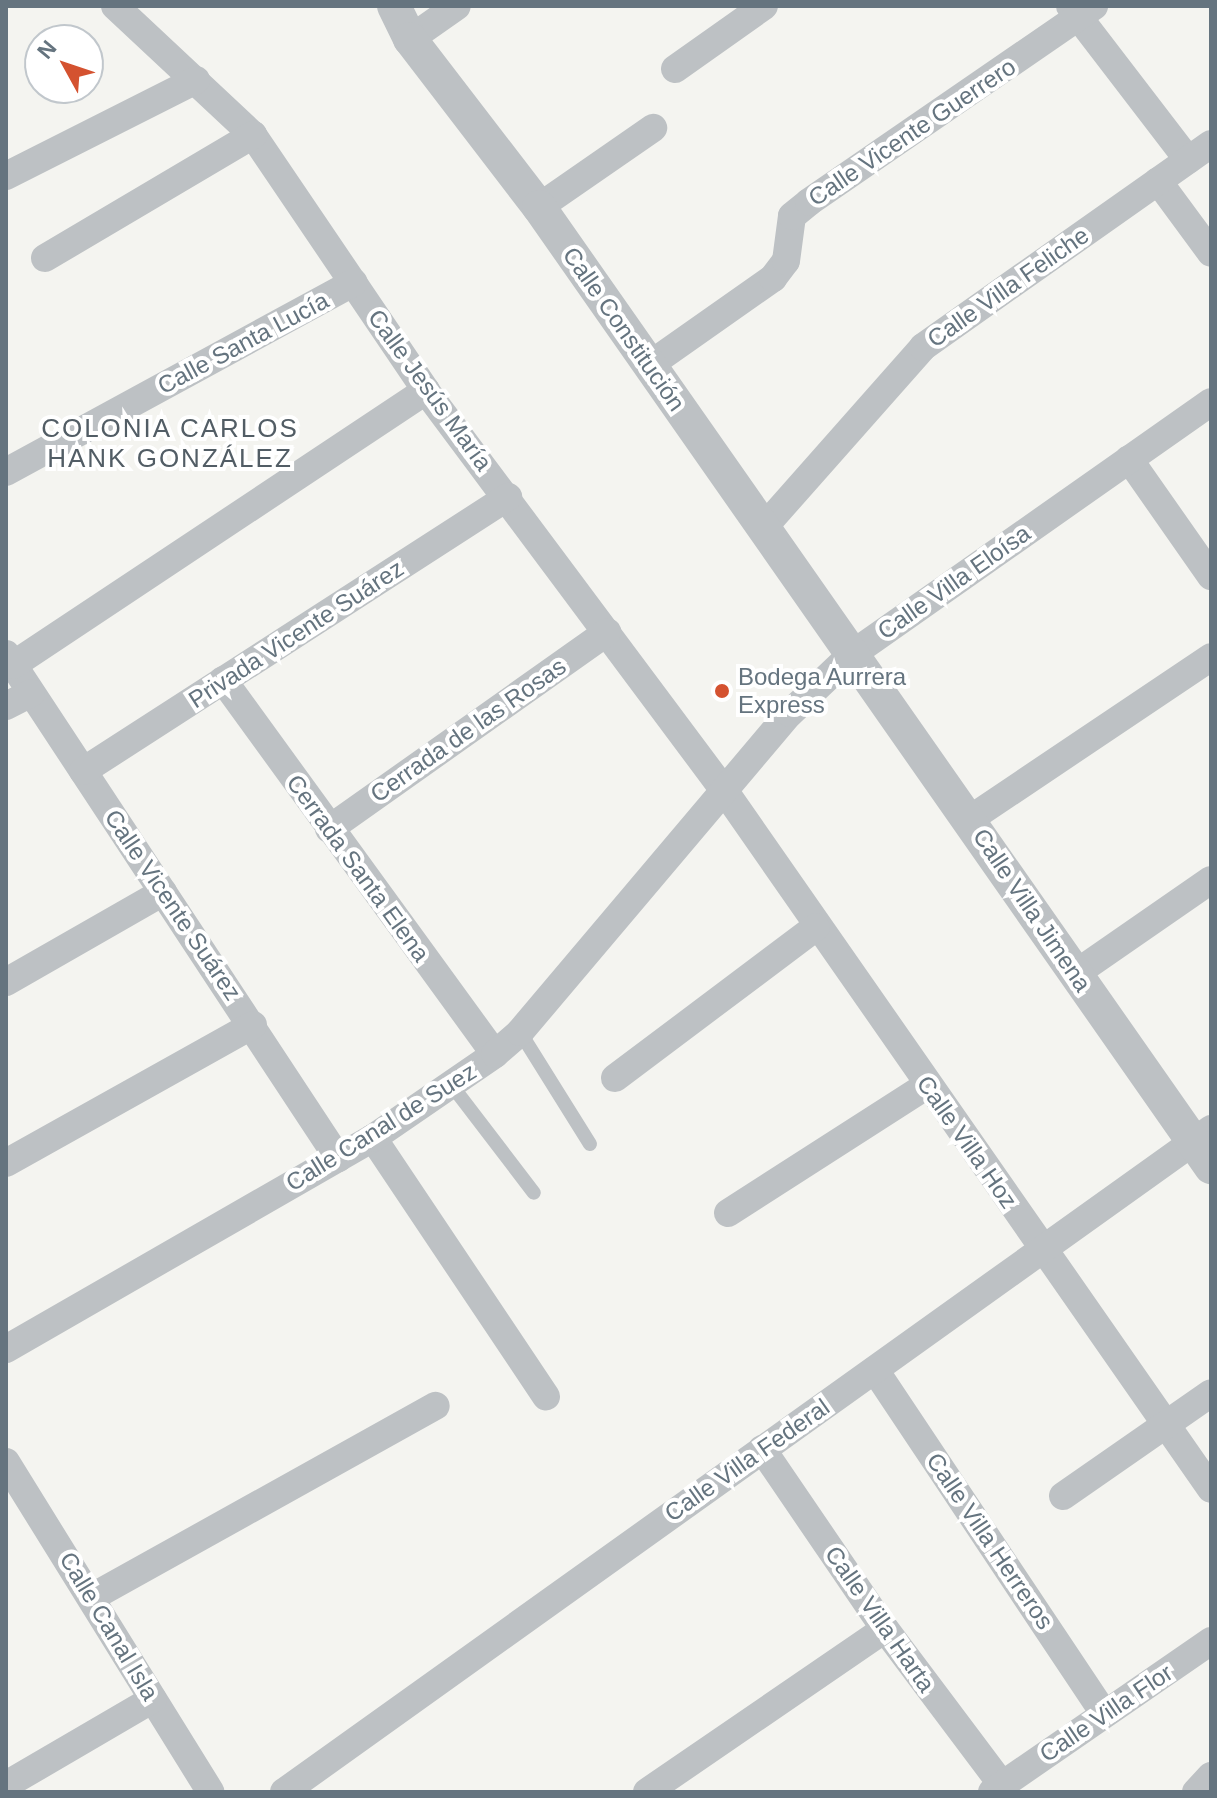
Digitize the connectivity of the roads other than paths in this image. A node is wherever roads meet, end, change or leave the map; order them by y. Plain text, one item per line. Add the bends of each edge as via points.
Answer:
1 (394, 6) edge
2 (457, 6) edge
3 (764, 6) edge
4 (124, 9) edge
5 (1081, 10) edge
6 (410, 39) junction
7 (675, 69) dead end
8 (196, 80) junction
9 (653, 128) dead end
10 (253, 135) junction
11 (1199, 152) edge
12 (6, 176) edge
13 (1158, 181) junction
14 (539, 207) junction
15 (1211, 253) edge
16 (45, 258) dead end
17 (354, 282) junction
18 (648, 366) junction
19 (426, 391) junction
20 (1211, 402) edge
21 (1129, 459) junction
22 (6, 472) edge
23 (508, 497) junction
24 (764, 527) junction
25 (1211, 576) edge
26 (607, 632) junction
27 (851, 655) junction
28 (1211, 657) edge
29 (10, 659) edge
30 (223, 680) junction
31 (31, 693) junction
32 (6, 706) edge
33 (83, 771) junction
34 (726, 793) junction
35 (970, 819) junction
36 (329, 829) junction
37 (1211, 880) edge
38 (163, 892) junction
39 (816, 927) junction
40 (1075, 974) junction
41 (6, 982) edge
42 (253, 1025) junction
43 (520, 1032) junction
44 (495, 1054) junction
45 (615, 1078) dead end
46 (927, 1085) junction
47 (453, 1087) junction
48 (373, 1138) junction
49 (590, 1144) dead end
50 (1205, 1146) edge
51 (338, 1158) junction
52 (6, 1163) edge
53 (534, 1193) dead end
54 (728, 1213) dead end
55 (1042, 1249) junction
56 (6, 1349) edge
57 (875, 1370) junction
58 (1211, 1393) edge
59 (546, 1396) dead end
60 (436, 1406) dead end
61 (1167, 1423) junction
62 (762, 1449) junction
63 (6, 1462) edge
64 (1211, 1489) edge
65 (1063, 1496) dead end
66 (94, 1596) junction
67 (885, 1629) junction
68 (1211, 1641) edge
69 (153, 1699) junction
70 (1104, 1713) junction
71 (1211, 1776) edge
72 (6, 1785) edge
73 (997, 1788) edge
74 (211, 1792) edge
75 (284, 1792) edge
76 (647, 1792) edge
77 (1196, 1792) edge

1 - 6 street, Calle Constitución
2 - 6 street
3 - 7 street
4 - 8 street, Calle Jesús María
5 - 11 street
5 - 18 street, Calle Vicente Guerrero via 809,202 792,216 786,261 773,278
6 - 14 street, Calle Constitución
8 - 10 street, Calle Jesús María
8 - 12 street
9 - 14 street
10 - 16 street
10 - 17 street, Calle Jesús María
11 - 13 street, Calle Villa Feliche
13 - 15 street
13 - 24 street, Calle Villa Feliche via 923,347
14 - 18 street, Calle Constitución
17 - 19 street, Calle Jesús María
17 - 22 street, Calle Santa Lucía
18 - 24 street, Calle Constitución
19 - 23 street, Calle Jesús María
19 - 29 street
20 - 21 street, Calle Villa Eloísa
21 - 25 street
21 - 27 street, Calle Villa Eloísa
23 - 26 street, Calle Jesús María
23 - 30 street, Privada Vicente Suárez
24 - 27 street, Calle Constitución
26 - 34 street, Calle Jesús María
26 - 36 street, Cerrada de las Rosas
27 - 34 street, Calle Villa Eloísa via 790,713
27 - 35 street, Calle Villa Jimena
28 - 35 street
29 - 31 street, Calle Vicente Suárez
30 - 33 street, Privada Vicente Suárez
30 - 36 street, Cerrada Santa Elena
31 - 32 street
31 - 33 street, Calle Vicente Suárez
33 - 38 street, Calle Vicente Suárez
34 - 39 street, Calle Villa Hoz
34 - 43 street, Calle Canal de Suez
35 - 40 street, Calle Villa Jimena
36 - 44 street, Cerrada Santa Elena
37 - 40 street
38 - 41 street
38 - 42 street, Calle Vicente Suárez
39 - 45 street
39 - 46 street, Calle Villa Hoz
40 - 50 street, Calle Villa Jimena
42 - 51 street, Calle Vicente Suárez
42 - 52 street
43 - 44 street, Calle Canal de Suez
43 - 49 lane
44 - 47 street, Calle Canal de Suez
46 - 54 street
46 - 55 street, Calle Villa Hoz
47 - 48 street, Calle Canal de Suez
47 - 53 lane
48 - 51 street, Calle Canal de Suez
48 - 59 street
50 - 55 street, Calle Villa Federal
51 - 56 street, Calle Canal de Suez
55 - 57 street, Calle Villa Federal
55 - 61 street, Calle Villa Hoz
57 - 62 street, Calle Villa Federal
57 - 70 street, Calle Villa Herreros
58 - 61 street
60 - 66 street
61 - 64 street, Calle Villa Hoz
61 - 65 street
62 - 67 street, Calle Villa Harta
62 - 75 street, Calle Villa Federal
63 - 66 street, Calle Canal Isla
66 - 69 street, Calle Canal Isla
67 - 73 street, Calle Villa Harta
67 - 76 street
68 - 70 street, Calle Villa Flor
69 - 72 street
69 - 74 street, Calle Canal Isla
70 - 73 street, Calle Villa Flor
71 - 77 street

